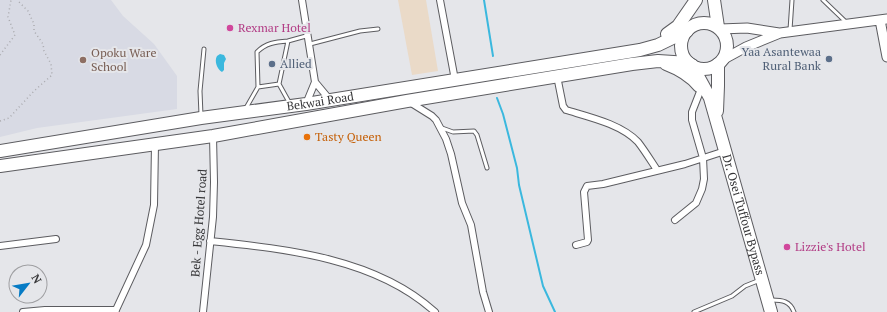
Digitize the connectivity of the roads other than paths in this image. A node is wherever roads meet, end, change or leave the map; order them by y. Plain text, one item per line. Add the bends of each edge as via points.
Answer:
1 (302, 0) edge
2 (440, 0) edge
3 (696, 0) edge
4 (701, 0) edge
5 (714, 0) edge
6 (792, 0) edge
7 (823, 0) edge
8 (883, 19) edge
9 (848, 24) junction
10 (719, 28) junction
11 (378, 29) dead end
12 (688, 30) junction
13 (785, 33) junction
14 (306, 36) junction
15 (288, 41) junction
16 (308, 44) junction
17 (204, 49) dead end
18 (640, 50) junction
19 (887, 57) edge
20 (658, 61) junction
21 (721, 61) junction
22 (690, 64) junction
23 (556, 76) junction
24 (455, 80) junction
25 (315, 82) junction
26 (279, 84) junction
27 (258, 87) junction
28 (701, 89) junction
29 (330, 100) junction
30 (407, 100) junction
31 (306, 104) junction
32 (291, 106) junction
33 (243, 113) junction
34 (715, 115) junction
35 (201, 118) junction
36 (440, 127) junction
37 (132, 130) junction
38 (213, 136) junction
39 (155, 144) junction
40 (135, 147) junction
41 (0, 151) edge
42 (726, 151) junction
43 (703, 158) junction
44 (0, 166) edge
45 (487, 168) dead end
46 (657, 170) junction
47 (676, 220) dead end
48 (56, 239) dead end
49 (210, 241) junction
50 (576, 245) dead end
51 (0, 246) edge
52 (761, 279) junction
53 (769, 306) edge
54 (116, 311) edge
55 (23, 312) edge
56 (203, 312) edge
57 (435, 312) edge
58 (489, 312) edge
59 (694, 312) edge
60 (794, 312) edge

1 - 14 street
2 - 24 street
3 - 18 highway via 678,26
4 - 12 highway
5 - 10 highway
6 - 13 lane
7 - 9 lane
8 - 9 main road
8 - 19 main road
9 - 13 main road
10 - 12 highway via 703,22
10 - 13 main road via 747,28
10 - 21 highway via 727,40 726,53
11 - 16 lane
12 - 18 highway via 658,45
12 - 22 highway via 683,37 682,50
13 - 21 main road via 746,47
14 - 15 lane
14 - 16 street
15 - 26 lane
15 - 27 lane via 272,42 257,52
16 - 25 street
17 - 35 lane via 200,91
18 - 24 highway, Bekwai Road
20 - 22 highway, Bekwai Road
20 - 23 highway, Bekwai Road
20 - 28 highway via 690,76
21 - 22 highway via 710,68
21 - 34 highway, Dr. Osei Tuffour Bypass
22 - 34 highway, Dr. Osei Tuffour Bypass via 708,94
23 - 30 highway, Bekwai Road
23 - 46 street via 566,110 614,126 633,138
24 - 29 highway, Bekwai Road
25 - 29 street
25 - 31 street
26 - 27 lane
26 - 32 lane
27 - 33 lane
28 - 34 highway
28 - 43 street via 692,112 692,120
29 - 31 highway, Bekwai Road
30 - 36 street via 432,116
30 - 38 highway, Bekwai Road
31 - 32 highway, Bekwai Road
32 - 33 highway, Bekwai Road
33 - 35 highway, Bekwai Road
34 - 42 highway, Dr. Osei Tuffour Bypass
35 - 37 highway, Bekwai Road
36 - 45 lane via 453,132 474,132
36 - 58 street via 451,154 462,203 471,225
37 - 40 highway
37 - 41 highway, Bekwai Road
38 - 39 highway, Bekwai Road
38 - 49 street, Bek - Egg Hotel road via 214,182
39 - 40 highway, Bekwai Road
39 - 54 street via 154,205 146,244
40 - 44 highway, Bekwai Road
42 - 43 street
42 - 52 highway, Dr. Osei Tuffour Bypass
43 - 46 street
43 - 47 street via 704,179 696,203
46 - 50 street via 588,186 584,192 588,240
48 - 51 street
49 - 56 street, Bek - Egg Hotel road
49 - 57 street via 275,248 328,259 370,273 397,286 422,300
52 - 53 highway, Dr. Osei Tuffour Bypass
52 - 59 lane via 745,286 732,296
53 - 60 lane via 784,301 790,304
54 - 55 street

